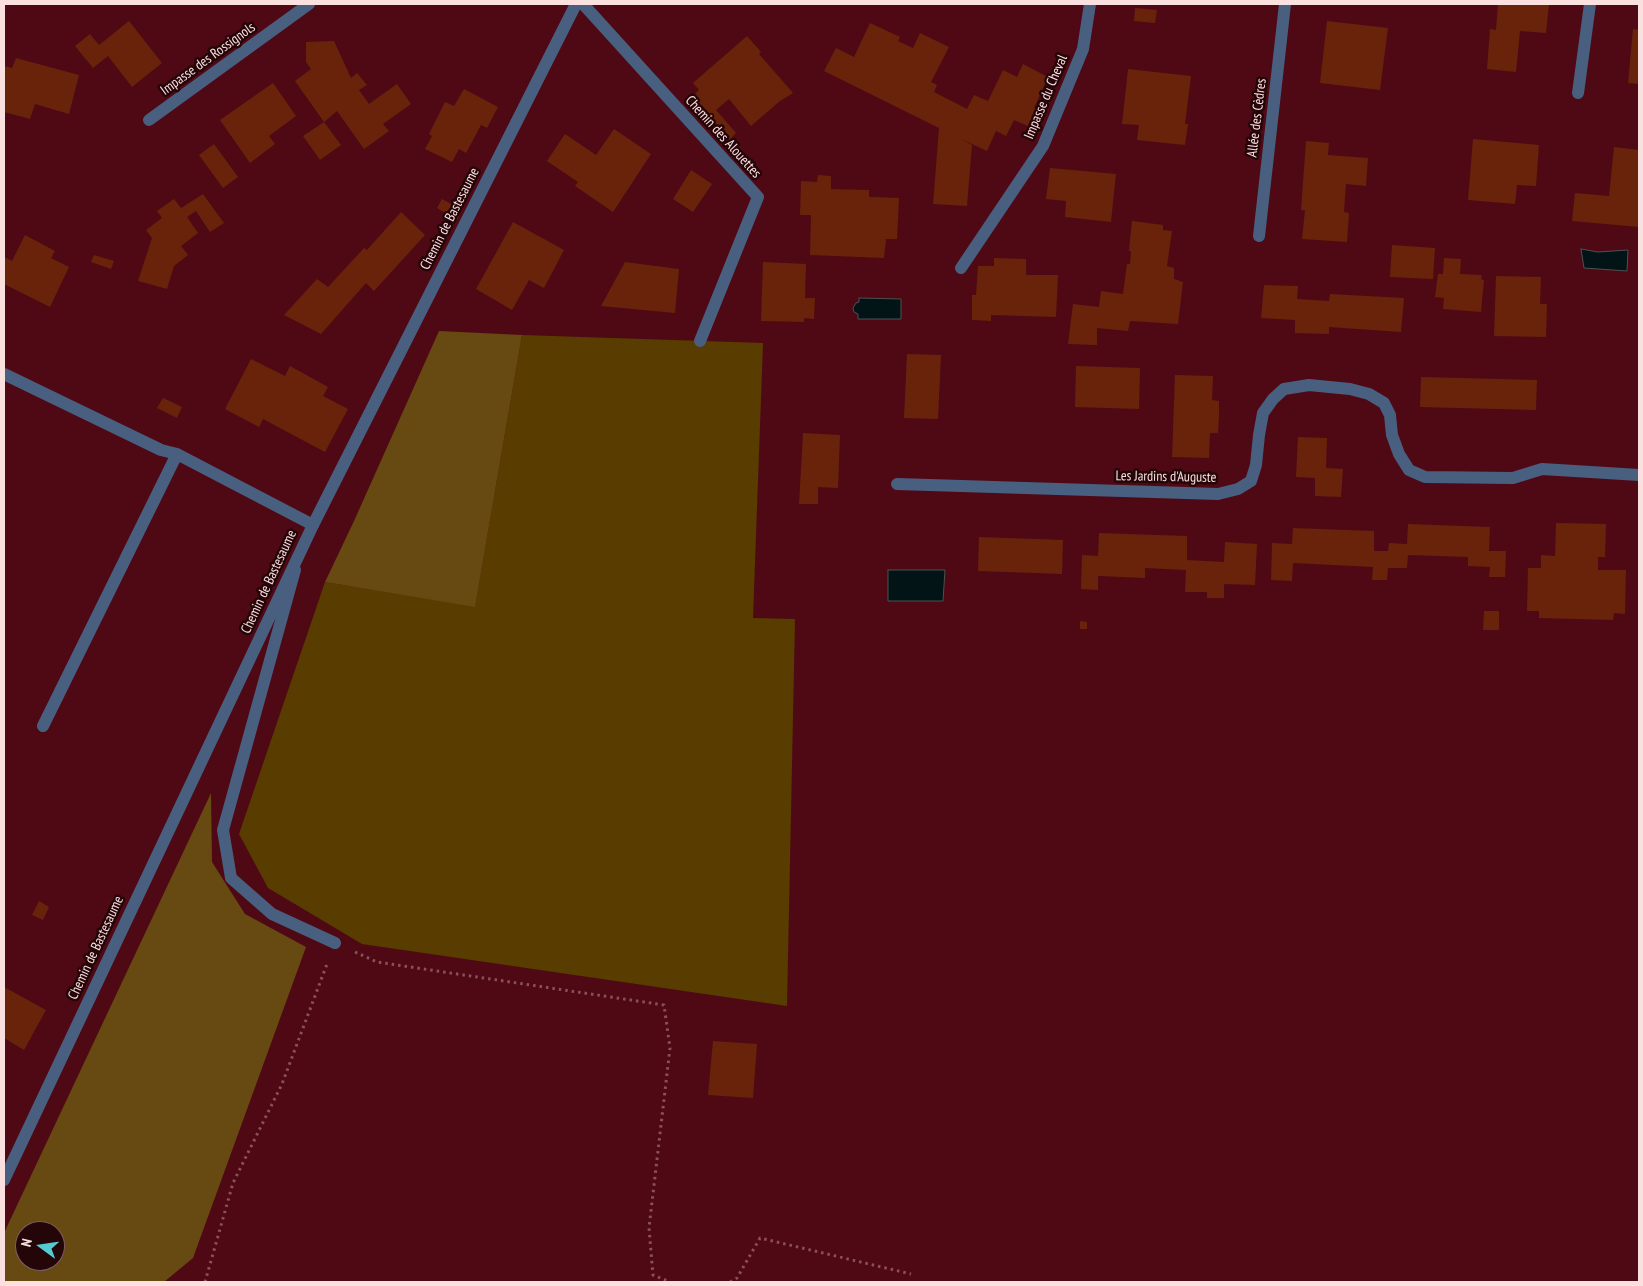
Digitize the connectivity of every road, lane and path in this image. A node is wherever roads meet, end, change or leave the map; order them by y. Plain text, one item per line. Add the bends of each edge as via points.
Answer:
1 (309, 4) edge
2 (576, 4) edge
3 (583, 4) edge
4 (1090, 4) edge
5 (1285, 4) edge
6 (1590, 4) edge
7 (1578, 93) dead end
8 (149, 120) dead end
9 (1259, 236) dead end
10 (961, 268) dead end
11 (700, 341) dead end
12 (4, 374) edge
13 (177, 454) junction
14 (1639, 475) edge
15 (897, 484) dead end
16 (313, 525) junction
17 (301, 549) junction
18 (43, 726) dead end
19 (335, 943) junction
20 (4, 1180) edge
21 (911, 1274) dead end
22 (205, 1282) edge
23 (670, 1282) edge
24 (730, 1282) edge

1 - 8 street, Impasse des Rossignols
2 - 16 street, Chemin de Bastesaume
3 - 11 street, Chemin des Alouettes via 758,197
4 - 10 street, Impasse du Cheval via 1083,49 1043,146
5 - 9 street, Allée des Cèdres
6 - 7 street
12 - 13 street via 162,450
13 - 16 street
13 - 18 street
14 - 15 street, Les Jardins d'Auguste via 1542,469 1513,478 1425,477 1409,470 1399,454 1384,402 1350,389 1309,385 1284,389 1273,399 1263,412 1251,481 1238,489 1218,494
16 - 17 street, Chemin de Bastesaume
17 - 19 street via 223,830 231,878 272,914
17 - 20 street, Chemin de Bastesaume
19 - 22 path via 282,1084 233,1183
19 - 23 path via 377,962 664,1005 670,1048 650,1228 653,1275
21 - 24 path via 760,1238 737,1278

